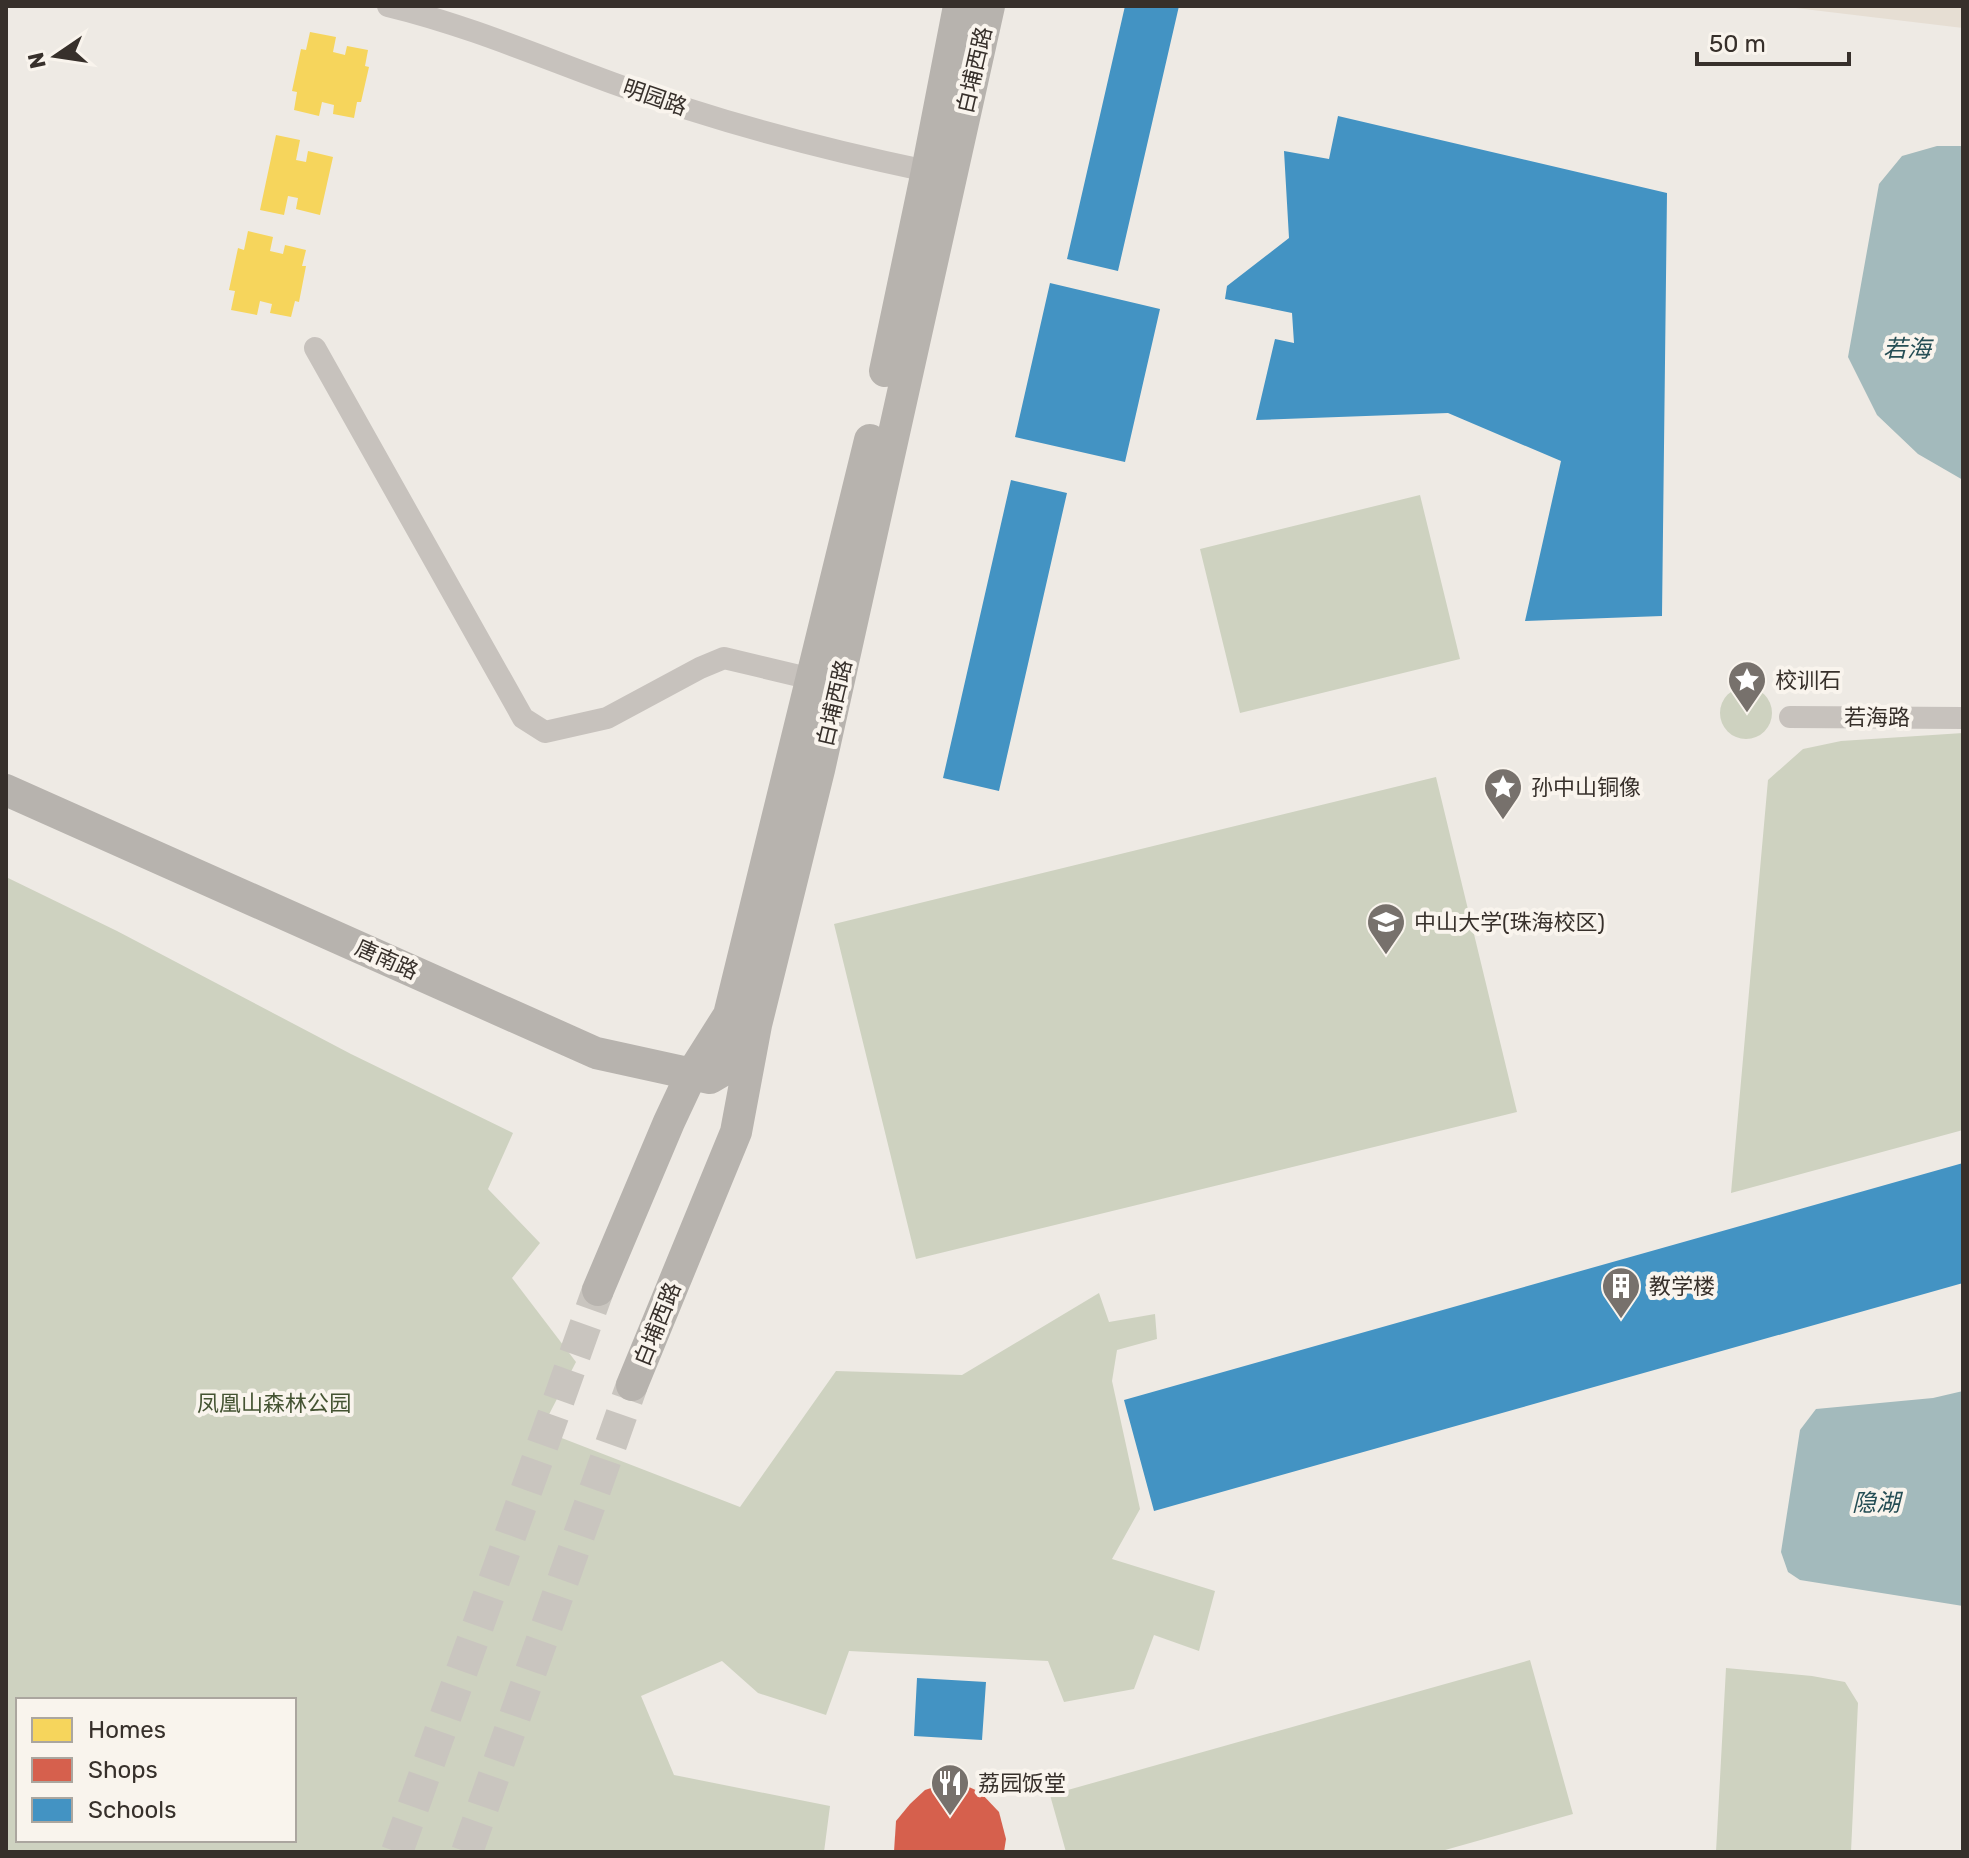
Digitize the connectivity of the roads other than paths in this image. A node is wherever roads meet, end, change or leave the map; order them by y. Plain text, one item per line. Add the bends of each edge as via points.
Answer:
1 (388, 6) edge
2 (959, 6) edge
3 (989, 6) edge
4 (927, 171) junction
5 (315, 348) dead end
6 (812, 679) junction
7 (1790, 717) dead end
8 (1963, 718) edge
9 (6, 770) edge
10 (6, 790) edge
11 (742, 1020) junction
12 (691, 1075) junction
13 (598, 1290) tunnel mouth
14 (632, 1385) tunnel mouth

1 - 4 street, 明园路 via 466,28 719,119
2 - 4 main road, 白埔西路
3 - 11 main road, 白埔西路 via 819,770
4 - 6 main road, 白埔西路 via 875,421
5 - 6 street via 523,718 545,732 607,718 724,658
6 - 11 main road, 白埔西路
7 - 8 street, 若海路
9 - 11 main road, 唐南路 via 587,1037 643,1051 676,1051 696,1048
10 - 12 main road, 唐南路 via 596,1053
11 - 12 main road, 白埔西路
11 - 14 main road, 白埔西路 via 736,1132
12 - 13 main road, 白埔西路

